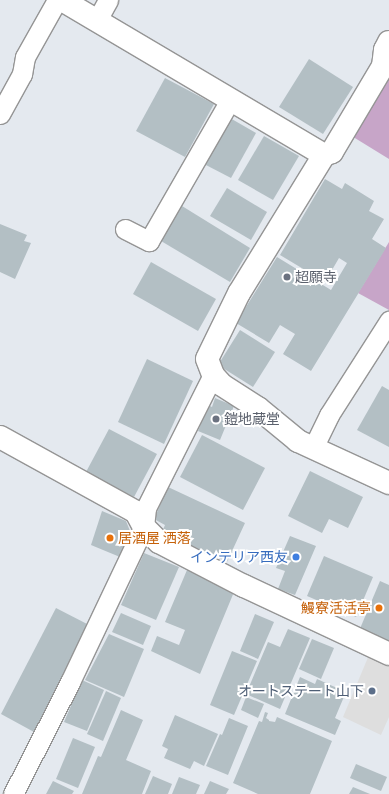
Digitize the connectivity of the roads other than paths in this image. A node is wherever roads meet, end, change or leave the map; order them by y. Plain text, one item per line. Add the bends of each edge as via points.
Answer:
1 (57, 0) edge
2 (62, 0) edge
3 (108, 0) edge
4 (97, 20) junction
5 (389, 42) edge
6 (386, 68) edge
7 (230, 100) junction
8 (0, 114) edge
9 (324, 155) junction
10 (126, 228) dead end
11 (389, 321) edge
12 (213, 375) junction
13 (0, 437) edge
14 (313, 448) junction
15 (389, 483) edge
16 (144, 526) junction
17 (389, 654) edge
18 (13, 794) edge

1 - 8 lane via 25,57 22,74
2 - 4 street
3 - 4 lane
4 - 7 street
5 - 6 street via 385,50
6 - 9 street via 332,152
7 - 9 street
7 - 10 lane via 149,241
9 - 12 street via 239,293 207,359
11 - 14 lane via 329,415
12 - 14 street via 222,385 258,408 298,441
12 - 16 lane via 146,508
13 - 16 street via 136,512
14 - 15 street
16 - 17 street via 166,546 244,586
16 - 18 lane via 70,682

